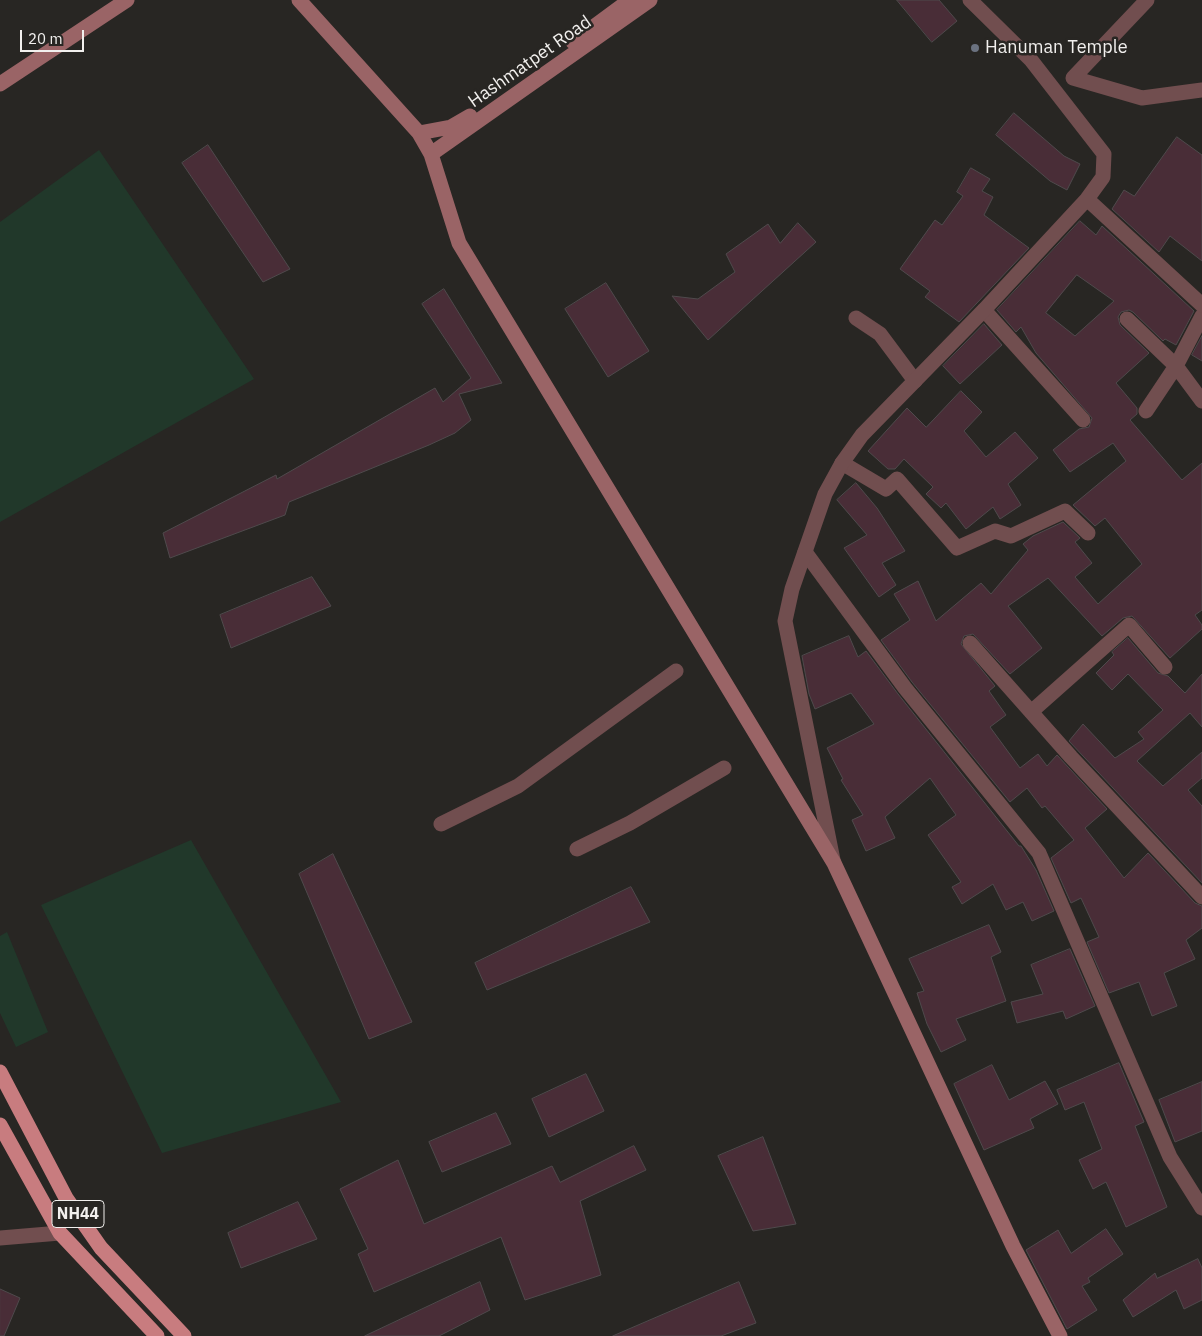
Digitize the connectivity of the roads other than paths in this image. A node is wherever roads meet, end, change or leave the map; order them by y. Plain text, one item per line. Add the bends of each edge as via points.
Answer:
1 (127, 0) edge
2 (299, 0) edge
3 (630, 0) edge
4 (650, 0) edge
5 (970, 0) edge
6 (1147, 0) edge
7 (0, 84) edge
8 (1202, 90) edge
9 (419, 133) junction
10 (431, 154) junction
11 (1087, 199) junction
12 (1202, 305) edge
13 (984, 310) junction
14 (1202, 316) edge
15 (856, 318) dead end
16 (1127, 319) dead end
17 (1176, 366) junction
18 (915, 381) junction
19 (1202, 401) edge
20 (1146, 411) dead end
21 (1083, 420) dead end
22 (842, 463) junction
23 (1088, 533) dead end
24 (805, 552) junction
25 (970, 643) dead end
26 (1165, 667) dead end
27 (676, 671) dead end
28 (1031, 712) junction
29 (724, 768) dead end
30 (441, 824) dead end
31 (577, 850) dead end
32 (834, 863) junction
33 (1202, 897) edge
34 (0, 1072) edge
35 (0, 1125) edge
36 (1202, 1208) edge
37 (60, 1233) junction
38 (0, 1238) edge
39 (157, 1336) edge
40 (184, 1336) edge
41 (1060, 1336) edge

1 - 7 main road
2 - 9 main road
3 - 9 main road, Hashmatpet Road via 467,118 451,126
4 - 10 main road, Hashmatpet Road
5 - 11 street via 1031,60 1104,154 1103,178
6 - 8 street via 1072,78 1142,98
9 - 10 main road
10 - 32 main road via 459,243
11 - 12 street
11 - 13 street
13 - 18 street
13 - 21 street
14 - 17 street
15 - 18 street via 880,334
16 - 17 street
17 - 19 street
17 - 20 street
18 - 22 street via 862,435
22 - 23 street via 886,490 897,479 957,548 995,531 1011,536 1065,511
22 - 24 street via 825,494
24 - 32 street via 785,621
24 - 36 street via 905,688 1039,853 1170,1157
25 - 28 street
26 - 28 street via 1129,625
27 - 30 street via 518,786
28 - 33 street
29 - 31 street
32 - 41 main road via 1013,1246
34 - 40 highway, NH44 via 66,1198 101,1248
35 - 37 highway, NH44
37 - 38 street
37 - 39 highway, NH44

